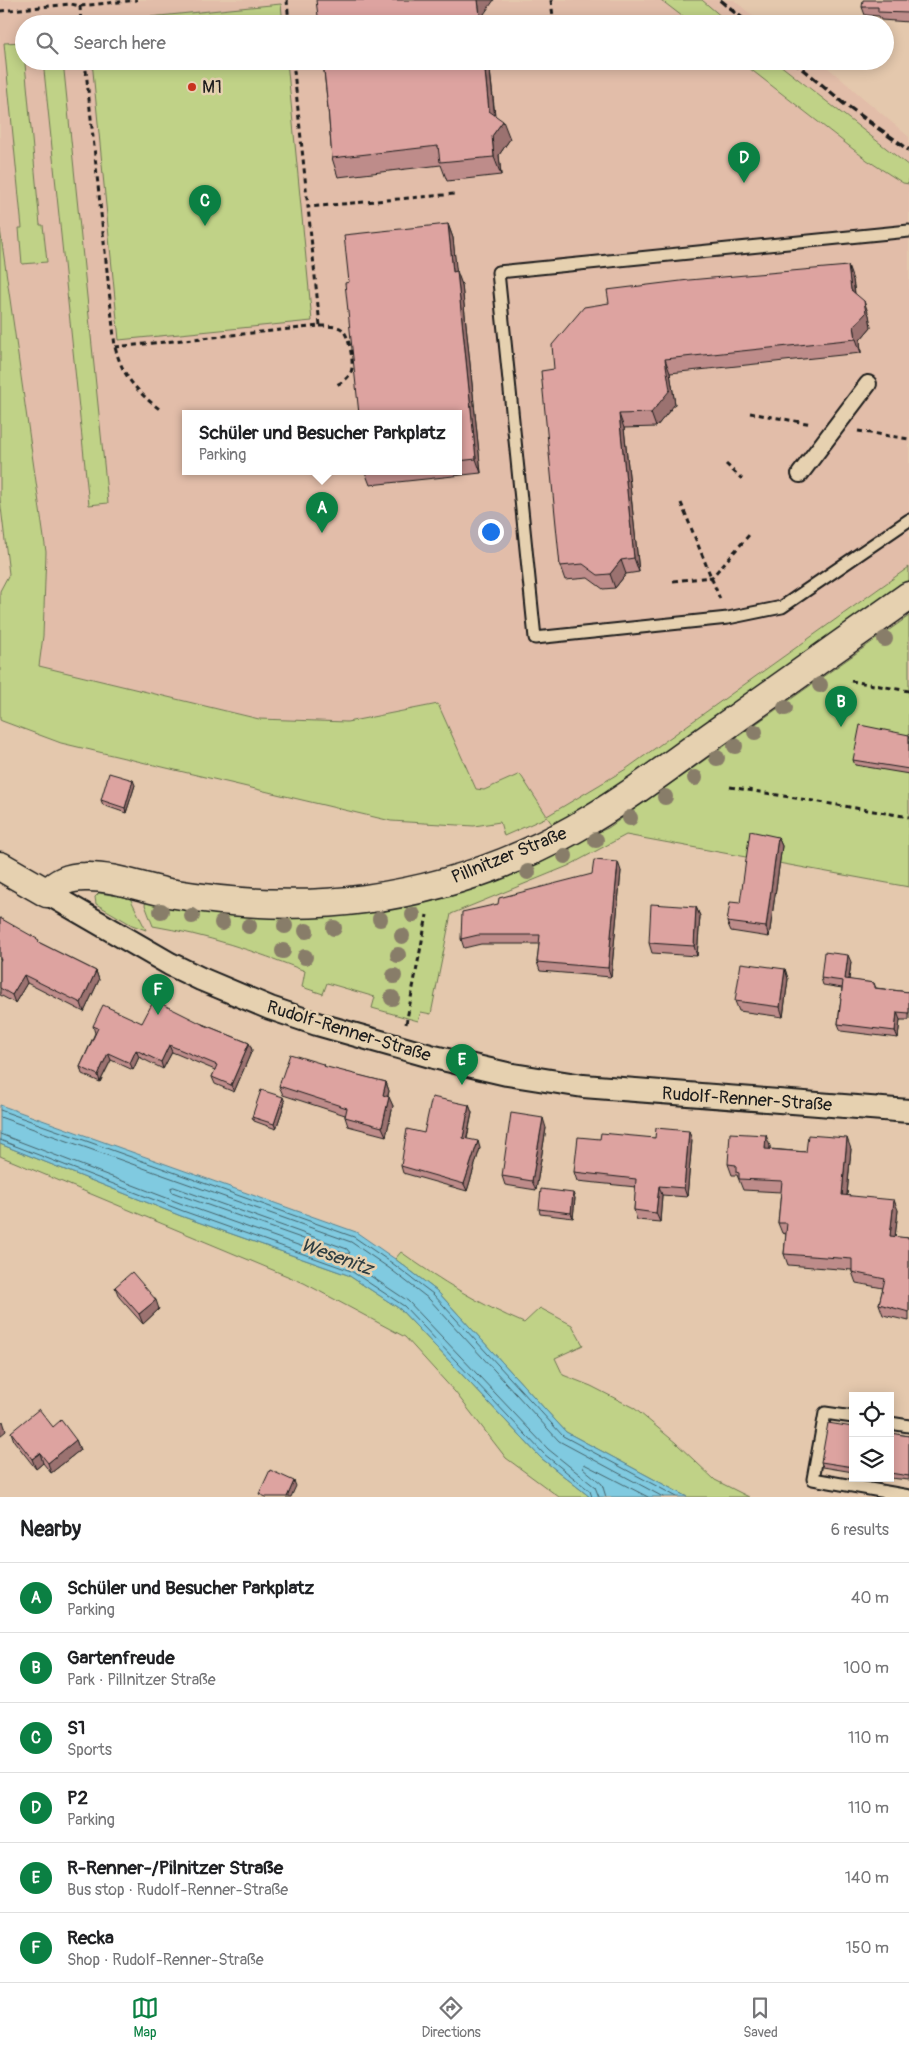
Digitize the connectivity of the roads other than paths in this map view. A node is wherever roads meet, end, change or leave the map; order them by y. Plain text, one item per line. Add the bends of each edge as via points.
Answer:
1 (909, 231) edge
2 (868, 384) dead end
3 (800, 474) dead end
4 (909, 520) edge
5 (909, 596) edge
6 (0, 866) edge
7 (47, 894) junction
8 (909, 1112) edge
9 (849, 1416) edge
10 (894, 1424) edge
11 (909, 1426) edge
12 (909, 1496) edge

1 - 4 lane via 498,272 535,638 728,618 782,607
2 - 3 street
5 - 7 street, Pillnitzer Straße via 632,792 573,830 469,875 428,887 317,904 267,905 218,900 86,877 67,879 56,884
6 - 7 street, Rudolf-Renner-Straße
7 - 8 street, Rudolf-Renner-Straße via 201,979 270,1008 434,1057 507,1074 583,1086
9 - 12 lane via 825,1413 813,1479
10 - 11 lane

